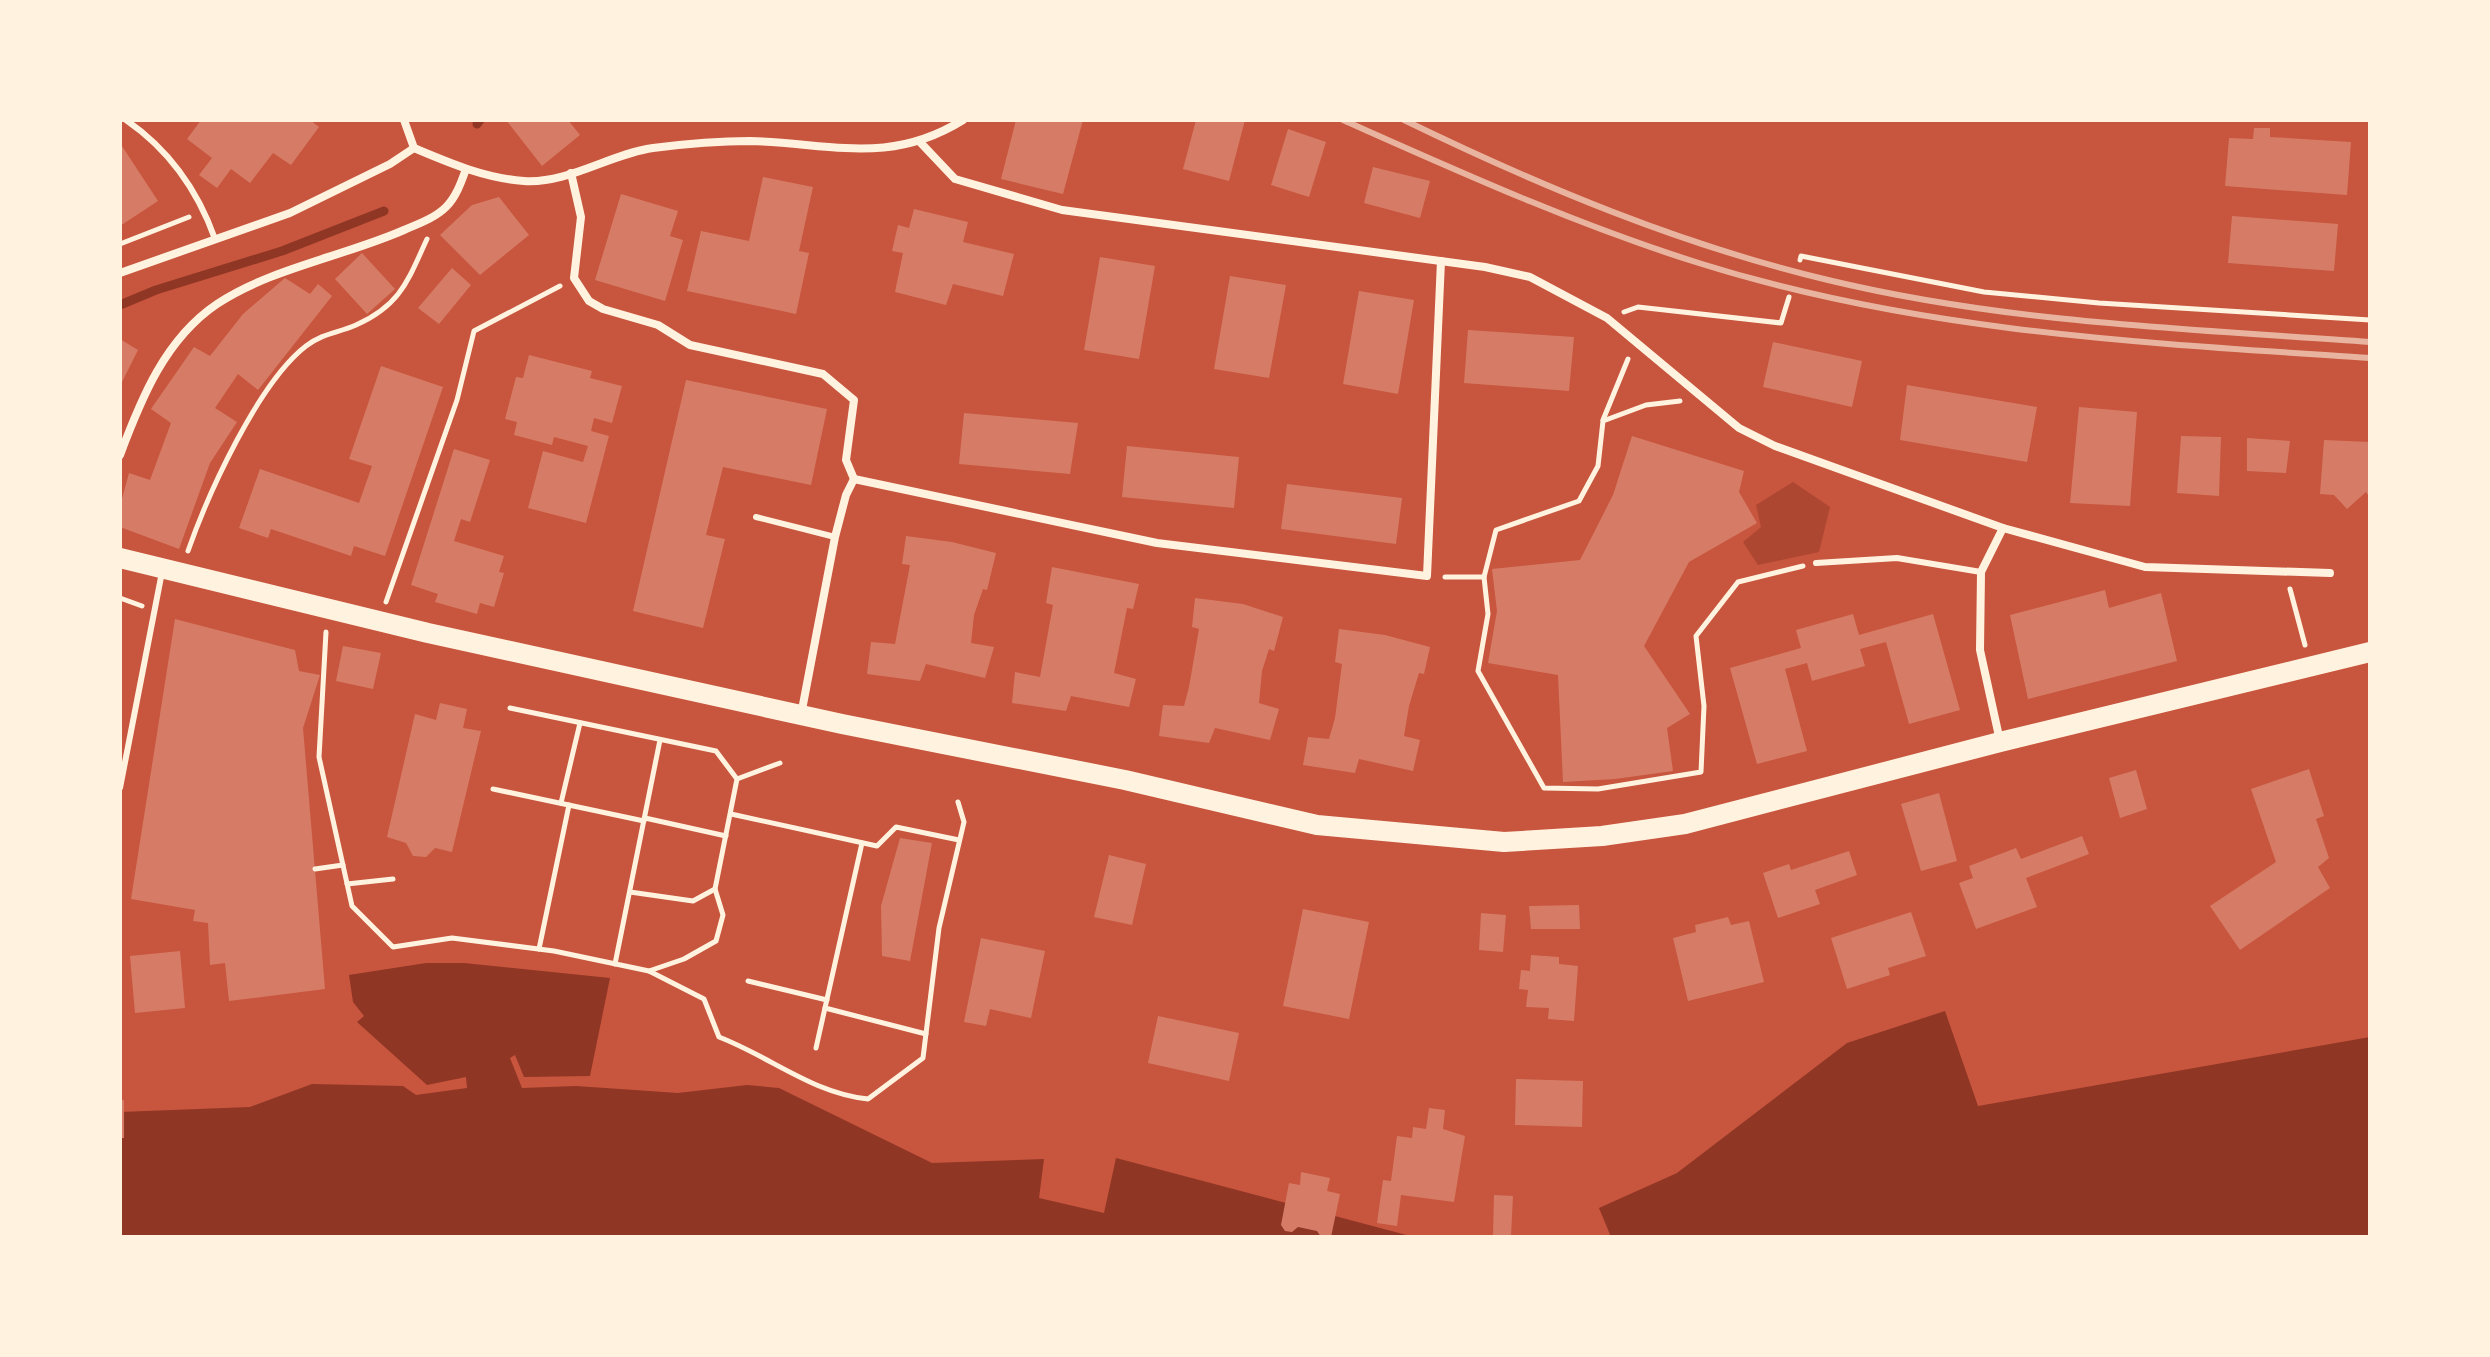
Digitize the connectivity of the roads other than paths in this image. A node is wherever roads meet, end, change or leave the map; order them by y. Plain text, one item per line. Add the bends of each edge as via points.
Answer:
1 (126, 120) edge
2 (404, 120) edge
3 (963, 120) edge
4 (919, 141) junction
5 (414, 148) junction
6 (466, 169) junction
7 (571, 173) junction
8 (215, 239) junction
9 (1441, 261) junction
10 (120, 273) edge
11 (120, 455) edge
12 (854, 479) junction
13 (756, 517) dead end
14 (2003, 528) junction
15 (835, 537) junction
16 (120, 558) edge
17 (1816, 563) road end
18 (173, 571) junction
19 (1981, 572) junction
20 (2330, 573) dead end
21 (2370, 652) edge
22 (801, 715) junction
23 (2000, 742) junction
24 (120, 788) edge

1 - 8 lane via 169,159 205,211
2 - 5 street
3 - 4 street
4 - 7 street via 875,151 751,141 653,148
4 - 9 street via 955,179 1062,210
5 - 6 street
5 - 8 street via 329,196
6 - 7 street via 525,181
6 - 11 street via 454,197 439,213 216,305 161,362
7 - 12 street via 581,217 574,278 589,301 658,325 690,345 823,374 854,400 846,460
8 - 10 street
9 - 12 street via 1427,576 1157,543
9 - 14 street via 1530,277 1607,318 1739,428 1775,446
12 - 15 street
13 - 15 lane
14 - 19 street
14 - 20 street via 2145,567
15 - 22 street
16 - 18 main road
17 - 19 lane via 1897,558
18 - 22 main road
18 - 24 lane
19 - 23 street via 1980,650
21 - 23 main road
22 - 23 main road via 1097,774 1317,825 1504,842 1685,824

